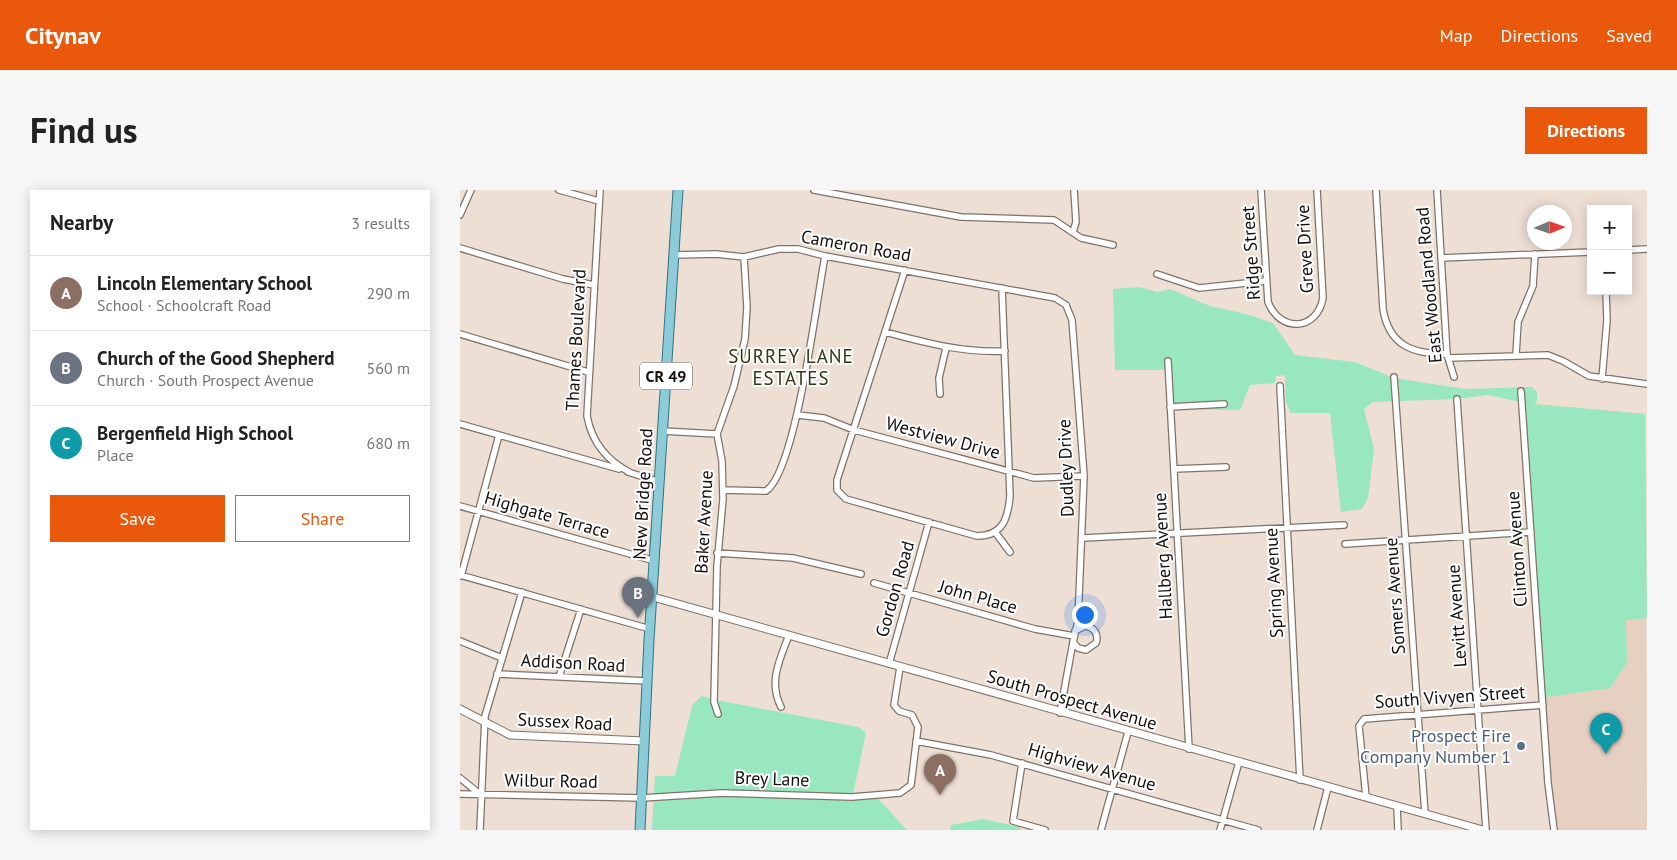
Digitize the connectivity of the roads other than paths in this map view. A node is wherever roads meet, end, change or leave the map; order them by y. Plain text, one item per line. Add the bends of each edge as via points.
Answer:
1 (471, 190) edge
2 (559, 190) edge
3 (600, 190) edge
4 (678, 190) edge
5 (814, 190) edge
6 (853, 190) edge
7 (1074, 190) edge
8 (1261, 190) edge
9 (1317, 190) edge
10 (1376, 190) edge
11 (1437, 190) edge
12 (851, 197) junction
13 (599, 202) junction
14 (460, 215) edge
15 (1073, 232) junction
16 (1113, 245) dead end
17 (460, 248) edge
18 (1647, 249) edge
19 (1632, 250) edge
20 (1587, 252) edge
21 (674, 254) junction
22 (1535, 254) junction
23 (825, 256) junction
24 (744, 257) junction
25 (1441, 258) junction
26 (905, 270) junction
27 (1157, 274) dead end
28 (1266, 282) junction
29 (594, 285) junction
30 (1002, 288) junction
31 (1606, 295) edge
32 (1066, 305) joint
33 (1321, 307) joint
34 (885, 332) junction
35 (460, 334) edge
36 (946, 348) junction
37 (1005, 351) junction
38 (1516, 355) junction
39 (1447, 356) junction
40 (1168, 361) dead end
41 (588, 372) junction
42 (1394, 377) dead end
43 (1454, 377) dead end
44 (1602, 379) junction
45 (1647, 384) edge
46 (1280, 386) dead end
47 (1521, 391) dead end
48 (940, 394) dead end
49 (1457, 399) dead end
50 (1224, 404) dead end
51 (1170, 407) junction
52 (798, 414) junction
53 (460, 424) edge
54 (854, 430) junction
55 (662, 431) junction
56 (717, 434) junction
57 (500, 435) junction
58 (1226, 467) dead end
59 (1174, 469) junction
60 (1011, 472) junction
61 (632, 473) junction
62 (1084, 476) junction
63 (660, 482) junction
64 (723, 490) junction
65 (460, 506) edge
66 (479, 512) junction
67 (929, 522) junction
68 (1344, 525) dead end
69 (1286, 528) junction
70 (995, 532) junction
71 (1531, 532) junction
72 (1177, 534) junction
73 (1466, 536) junction
74 (1083, 538) junction
75 (1406, 540) junction
76 (1345, 544) dead end
77 (718, 552) junction
78 (1010, 552) dead end
79 (655, 562) junction
80 (861, 574) dead end
81 (461, 575) edge
82 (874, 583) dead end
83 (522, 592) junction
84 (909, 593) junction
85 (653, 596) junction
86 (581, 609) junction
87 (716, 614) junction
88 (650, 629) junction
89 (788, 635) junction
90 (1074, 636) junction
91 (460, 641) edge
92 (502, 658) junction
93 (890, 664) junction
94 (900, 667) junction
95 (497, 674) junction
96 (559, 677) junction
97 (647, 681) junction
98 (1543, 705) junction
99 (781, 707) dead end
100 (460, 709) edge
101 (1478, 710) junction
102 (1060, 712) junction
103 (718, 714) dead end
104 (1418, 714) junction
105 (485, 723) junction
106 (1128, 732) junction
107 (644, 741) junction
108 (916, 741) junction
109 (1189, 749) junction
110 (1238, 762) junction
111 (1022, 763) junction
112 (460, 778) edge
113 (1300, 780) junction
114 (1328, 787) junction
115 (1112, 789) junction
116 (460, 794) edge
117 (482, 794) junction
118 (1366, 797) junction
119 (642, 798) junction
120 (1397, 806) junction
121 (1426, 814) junction
122 (1222, 820) junction
123 (1457, 826) edge
124 (480, 830) edge
125 (640, 830) edge
126 (1045, 830) edge
127 (1101, 830) edge
128 (1220, 830) edge
129 (1258, 830) edge
130 (1317, 830) edge
131 (1398, 830) edge
132 (1484, 830) edge
133 (1554, 830) edge

1 - 14 street
2 - 13 street
3 - 13 street, Thames Boulevard
4 - 21 main road, New Bridge Road / CR 49
5 - 12 street
6 - 12 street
7 - 15 street via 1076,222
8 - 28 street, Ridge Street
9 - 33 street, Greve Drive
10 - 39 street via 1383,309 1388,326 1397,340 1411,350
11 - 25 street, East Woodland Road
12 - 15 street via 961,217 1054,220
13 - 29 street, Thames Boulevard
15 - 16 street via 1081,238
17 - 29 street
18 - 19 street
20 - 22 street
21 - 24 street, Cameron Road
21 - 55 main road, New Bridge Road / CR 49
22 - 25 street
22 - 38 street via 1533,286 1518,322
23 - 24 street, Cameron Road via 798,249 779,249
23 - 26 street, Cameron Road
23 - 52 street
24 - 56 street, Baker Avenue via 745,339 734,386
25 - 39 street, East Woodland Road
26 - 30 street, Cameron Road
26 - 34 street
27 - 28 street via 1199,288
28 - 33 street, Ridge Street via 1271,310 1285,322 1299,324 1310,320
29 - 41 street, Thames Boulevard
30 - 32 street, Cameron Road via 1055,298
30 - 37 street
31 - 44 street
32 - 62 street, Dudley Drive via 1072,320
34 - 36 street
34 - 54 street
35 - 41 street
36 - 37 street via 975,352
36 - 48 street via 938,378
37 - 60 street
38 - 39 street
38 - 44 street via 1555,357 1582,373
39 - 43 street, East Woodland Road
40 - 51 street, Hallberg Avenue
41 - 61 street, Thames Boulevard via 586,407 592,435 606,456
42 - 75 street, Somers Avenue
44 - 45 street
46 - 69 street, Spring Avenue
47 - 71 street, Clinton Avenue
49 - 73 street, Levitt Avenue
50 - 51 street
51 - 59 street, Hallberg Avenue
52 - 54 street, Westview Drive via 819,417
52 - 64 street via 783,462 770,489 762,492
53 - 57 street
54 - 60 street, Westview Drive
54 - 67 street via 837,480 837,490 846,499
55 - 56 street
55 - 63 main road, New Bridge Road / CR 49
56 - 64 street, Baker Avenue
57 - 61 street
57 - 66 street
58 - 59 street
59 - 72 street, Hallberg Avenue
60 - 62 street, Westview Drive via 1046,479
60 - 70 street via 1008,512 1004,524
61 - 63 street
62 - 74 street, Dudley Drive
63 - 79 main road, New Bridge Road / CR 49
64 - 77 street, Baker Avenue
65 - 66 street, Highgate Terrace
66 - 79 street, Highgate Terrace
66 - 81 street
67 - 70 street via 977,536
67 - 84 street, Gordon Road
68 - 69 street
69 - 72 street
69 - 113 street, Spring Avenue
70 - 78 street
71 - 73 street
71 - 98 street, Clinton Avenue
72 - 74 street
72 - 109 street, Hallberg Avenue
73 - 75 street
73 - 101 street, Levitt Avenue
74 - 90 street, Dudley Drive via 1078,621
75 - 76 street
75 - 104 street, Somers Avenue
77 - 80 street via 793,558
77 - 87 street, Baker Avenue
79 - 85 main road, New Bridge Road / CR 49
81 - 83 street
82 - 84 street, John Place
83 - 86 street
83 - 92 street
84 - 90 street, John Place via 1035,629
84 - 93 street, Gordon Road
85 - 87 street, South Prospect Avenue
85 - 88 main road, New Bridge Road / CR 49
86 - 88 street
86 - 96 street
87 - 89 street, South Prospect Avenue
87 - 103 street, Baker Avenue via 714,702
88 - 97 main road, New Bridge Road / CR 49
89 - 93 street, South Prospect Avenue
89 - 99 street via 775,680
90 - 102 street, Dudley Drive
91 - 92 street
92 - 95 street
93 - 94 street, South Prospect Avenue
94 - 102 street, South Prospect Avenue
94 - 108 street via 894,704 915,718 918,727
95 - 96 street, Addison Road
95 - 105 street
96 - 97 street, Addison Road
97 - 107 main road, New Bridge Road / CR 49
98 - 101 street, South Vivyen Street
98 - 133 street, Clinton Avenue
100 - 105 street, Sussex Road
101 - 104 street, South Vivyen Street
101 - 132 street, Levitt Avenue
102 - 106 street, South Prospect Avenue
104 - 118 street, South Vivyen Street via 1367,718 1361,722
104 - 121 street, Somers Avenue
105 - 107 street, Sussex Road via 518,736
105 - 117 street
106 - 109 street, South Prospect Avenue
106 - 115 street
107 - 119 main road, New Bridge Road / CR 49
108 - 111 street, Highview Avenue
108 - 119 street, Brey Lane via 911,785 900,793 852,796 722,792
109 - 110 street, South Prospect Avenue
110 - 113 street, South Prospect Avenue
110 - 122 street
111 - 115 street, Highview Avenue
111 - 126 street via 1014,821
112 - 117 street
113 - 114 street, South Prospect Avenue
114 - 118 street, South Prospect Avenue
114 - 130 street
115 - 122 street, Highview Avenue
115 - 127 street
116 - 117 street, Wilbur Road
117 - 119 street, Wilbur Road
117 - 124 street
118 - 120 street, South Prospect Avenue
119 - 125 main road, New Bridge Road / CR 49
120 - 121 street, South Prospect Avenue
120 - 131 street
121 - 123 street, South Prospect Avenue
122 - 128 street
122 - 129 street, Highview Avenue
123 - 132 street, South Prospect Avenue

